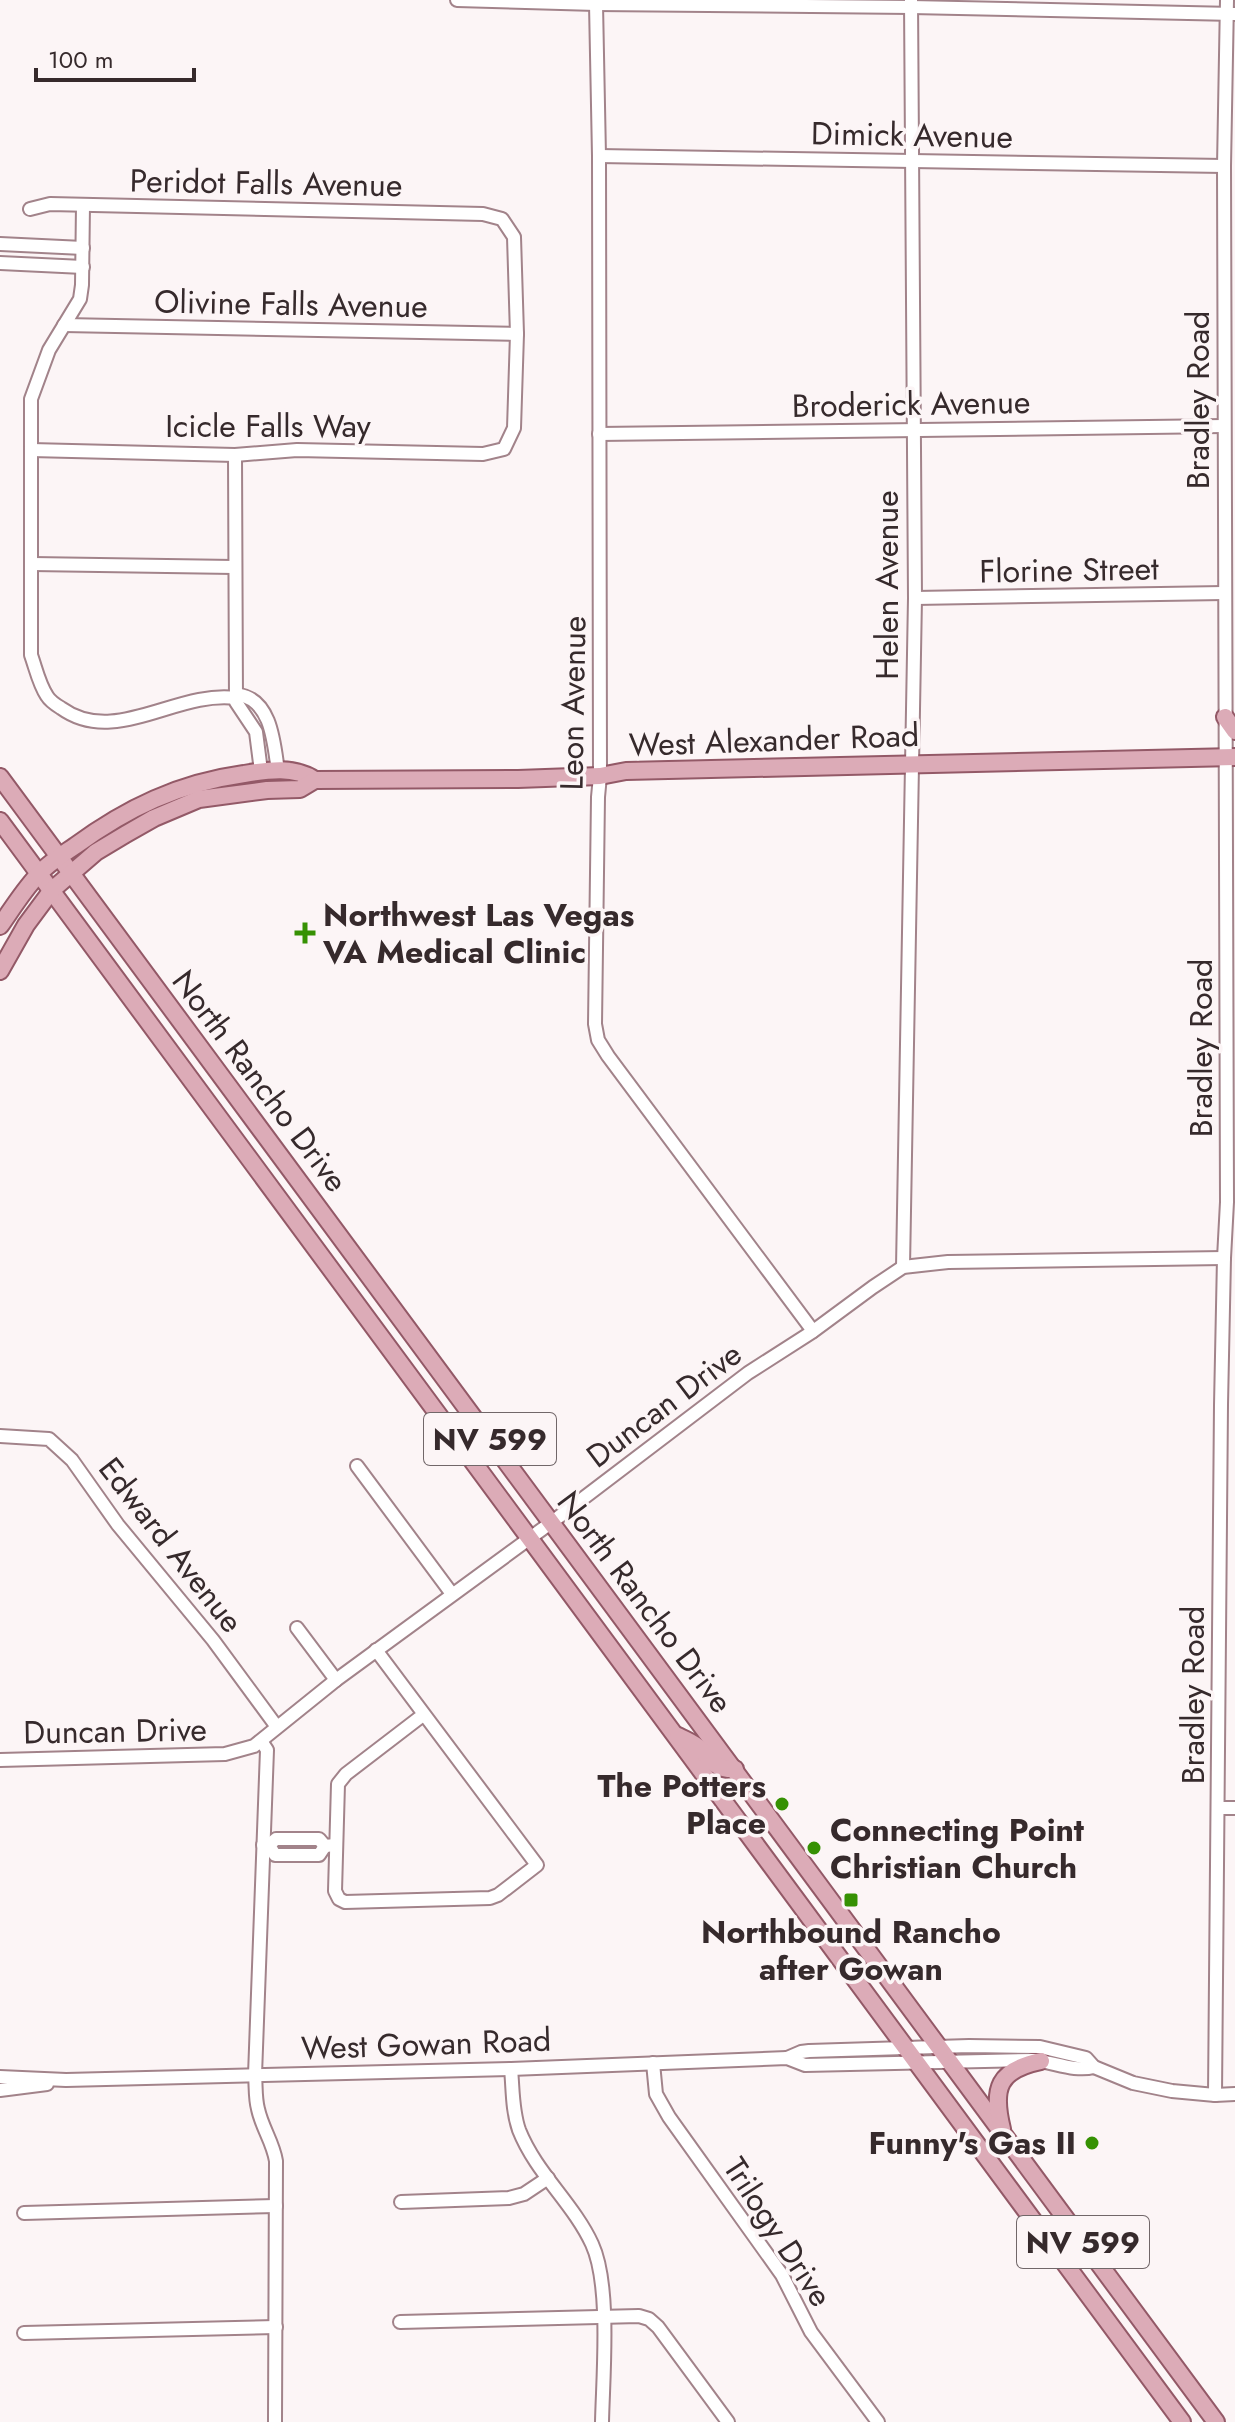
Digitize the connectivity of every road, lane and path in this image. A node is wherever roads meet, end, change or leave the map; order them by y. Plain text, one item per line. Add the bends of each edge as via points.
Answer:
1 (457, 0) edge
2 (1227, 0) edge
3 (596, 4) junction
4 (911, 4) edge
5 (1231, 14) edge
6 (599, 156) junction
7 (911, 160) junction
8 (1224, 166) junction
9 (83, 205) junction
10 (30, 209) dead end
11 (0, 244) edge
12 (83, 248) junction
13 (0, 263) edge
14 (83, 267) junction
15 (64, 325) junction
16 (517, 334) junction
17 (1224, 426) junction
18 (913, 430) junction
19 (599, 434) junction
20 (31, 450) junction
21 (235, 455) junction
22 (32, 564) junction
23 (234, 567) junction
24 (1224, 593) junction
25 (915, 598) junction
26 (236, 698) junction
27 (1230, 724) edge
28 (1230, 757) edge
29 (910, 764) junction
30 (269, 771) junction
31 (600, 776) junction
32 (0, 777) edge
33 (315, 780) junction
34 (0, 821) edge
35 (59, 858) junction
36 (39, 873) junction
37 (71, 873) junction
38 (52, 890) junction
39 (0, 926) edge
40 (0, 971) edge
41 (1224, 1258) junction
42 (903, 1267) junction
43 (813, 1331) junction
44 (1235, 1404) edge
45 (1221, 1405) junction
46 (0, 1436) edge
47 (357, 1466) dead end
48 (552, 1522) junction
49 (530, 1538) junction
50 (452, 1594) junction
51 (297, 1628) dead end
52 (376, 1650) junction
53 (336, 1680) junction
54 (423, 1715) junction
55 (277, 1727) junction
56 (673, 1733) junction
57 (261, 1741) junction
58 (0, 1760) edge
59 (735, 1769) junction
60 (757, 1801) junction
61 (728, 1808) junction
62 (1218, 1808) junction
63 (1235, 1808) edge
64 (266, 1845) junction
65 (330, 1846) junction
66 (937, 2047) junction
67 (912, 2055) junction
68 (1041, 2061) junction
69 (653, 2063) junction
70 (949, 2063) junction
71 (1094, 2067) junction
72 (511, 2069) junction
73 (255, 2075) junction
74 (0, 2077) edge
75 (66, 2080) junction
76 (0, 2090) edge
77 (1235, 2094) edge
78 (1215, 2095) junction
79 (1004, 2134) junction
80 (548, 2178) junction
81 (401, 2202) dead end
82 (276, 2206) junction
83 (24, 2213) dead end
84 (603, 2316) junction
85 (400, 2322) dead end
86 (276, 2327) junction
87 (24, 2333) dead end
88 (275, 2422) edge
89 (602, 2422) edge
90 (728, 2422) edge
91 (878, 2422) edge
92 (1182, 2422) edge
93 (1216, 2422) edge

1 - 3 street
2 - 5 street, Bradley Road
3 - 4 street
3 - 6 street, Leon Avenue
4 - 5 street
4 - 7 street, Helen Avenue
5 - 8 street, Bradley Road
6 - 7 street, Dimick Avenue
6 - 19 street, Leon Avenue
7 - 8 street, Dimick Avenue
7 - 18 street, Helen Avenue
8 - 17 street, Bradley Road
9 - 10 street, Peridot Falls Avenue
9 - 12 street
9 - 16 street, Peridot Falls Avenue via 483,214 502,219 514,237
11 - 12 street
12 - 14 street
13 - 14 street
14 - 15 street via 80,299
15 - 16 street, Olivine Falls Avenue
15 - 20 street via 31,399
16 - 21 street, Icicle Falls Way via 514,428 504,449 483,454 297,450
17 - 18 street, Broderick Avenue
17 - 24 street, Bradley Road
18 - 19 street, Broderick Avenue
18 - 25 street, Helen Avenue
19 - 31 street, Leon Avenue
20 - 21 street, Icicle Falls Way
20 - 22 street
21 - 23 street
22 - 23 street
22 - 26 street via 31,655 48,699 71,715 115,722 201,698
23 - 26 street
24 - 25 street, Florine Street
24 - 27 street, Bradley Road
25 - 29 street, Helen Avenue
26 - 30 street via 248,696 266,717 273,735
27 - 28 street, Bradley Road
28 - 29 main road, West Alexander Road
28 - 41 street, Bradley Road
29 - 31 main road, West Alexander Road
29 - 42 street, Helen Avenue
30 - 33 main road, West Alexander Road via 303,771
30 - 35 main road, West Alexander Road via 213,780 142,803
31 - 33 main road, West Alexander Road
31 - 43 street, Leon Avenue via 598,1040
32 - 35 main road, North Rancho Drive / NV 599
33 - 37 main road, West Alexander Road via 300,789 199,799 154,818
34 - 36 main road, North Rancho Drive / NV 599
35 - 36 main road, West Alexander Road
35 - 37 main road, North Rancho Drive / NV 599
36 - 38 main road, North Rancho Drive / NV 599
36 - 39 main road, West Alexander Road
37 - 38 main road, West Alexander Road
37 - 48 main road, North Rancho Drive / NV 599
38 - 40 main road, West Alexander Road
38 - 49 main road, North Rancho Drive / NV 599
41 - 42 street, Duncan Drive
41 - 45 street, Bradley Road
42 - 43 street, Duncan Drive
43 - 48 street, Duncan Drive via 748,1373
44 - 45 street
45 - 62 street, Bradley Road
46 - 55 street, Edward Avenue via 49,1439 72,1460
47 - 50 street
48 - 49 street, Duncan Drive
48 - 59 main road, North Rancho Drive / NV 599
49 - 50 street, Duncan Drive
49 - 56 main road, North Rancho Drive / NV 599
50 - 52 street, Duncan Drive
51 - 53 street
52 - 53 street, Duncan Drive
52 - 54 street
53 - 55 street, Duncan Drive
54 - 65 street via 338,1784
54 - 65 street via 537,1865 490,1898 345,1902 335,1891
55 - 57 street, Duncan Drive
56 - 59 main road via 700,1747 718,1767
56 - 61 main road, North Rancho Drive / NV 599
57 - 58 street, Duncan Drive via 225,1754
57 - 64 street via 267,1750
59 - 60 main road, North Rancho Drive / NV 599
60 - 61 main road
60 - 66 main road, North Rancho Drive / NV 599
61 - 67 main road, North Rancho Drive / NV 599
62 - 63 street
62 - 78 street, Bradley Road
64 - 65 street via 275,1855 319,1855
64 - 73 street
66 - 67 street, West Gowan Road
66 - 70 main road, North Rancho Drive / NV 599
66 - 71 street, West Gowan Road via 1040,2047 1086,2058
67 - 69 street, West Gowan Road via 805,2065 787,2058
67 - 70 street, West Gowan Road
67 - 92 main road, North Rancho Drive / NV 599
68 - 70 street, West Gowan Road
68 - 71 street, West Gowan Road via 1081,2070
68 - 79 main road via 1013,2070 1001,2084 997,2107
69 - 72 street, West Gowan Road
69 - 91 street, Trilogy Drive via 656,2094 669,2117 782,2275 811,2332
70 - 79 main road, North Rancho Drive / NV 599
71 - 78 street, West Gowan Road via 1133,2083
72 - 73 street, West Gowan Road
72 - 80 street via 520,2130
73 - 75 street, West Gowan Road
73 - 82 street via 258,2108 274,2145
74 - 75 street, West Gowan Road
75 - 76 street, West Gowan Road
77 - 78 street, West Gowan Road
79 - 93 main road, North Rancho Drive / NV 599
80 - 81 street via 509,2198
80 - 84 street via 594,2246
82 - 83 street
82 - 86 street
84 - 85 street
84 - 89 street
84 - 90 street via 649,2319
86 - 87 street
86 - 88 street

